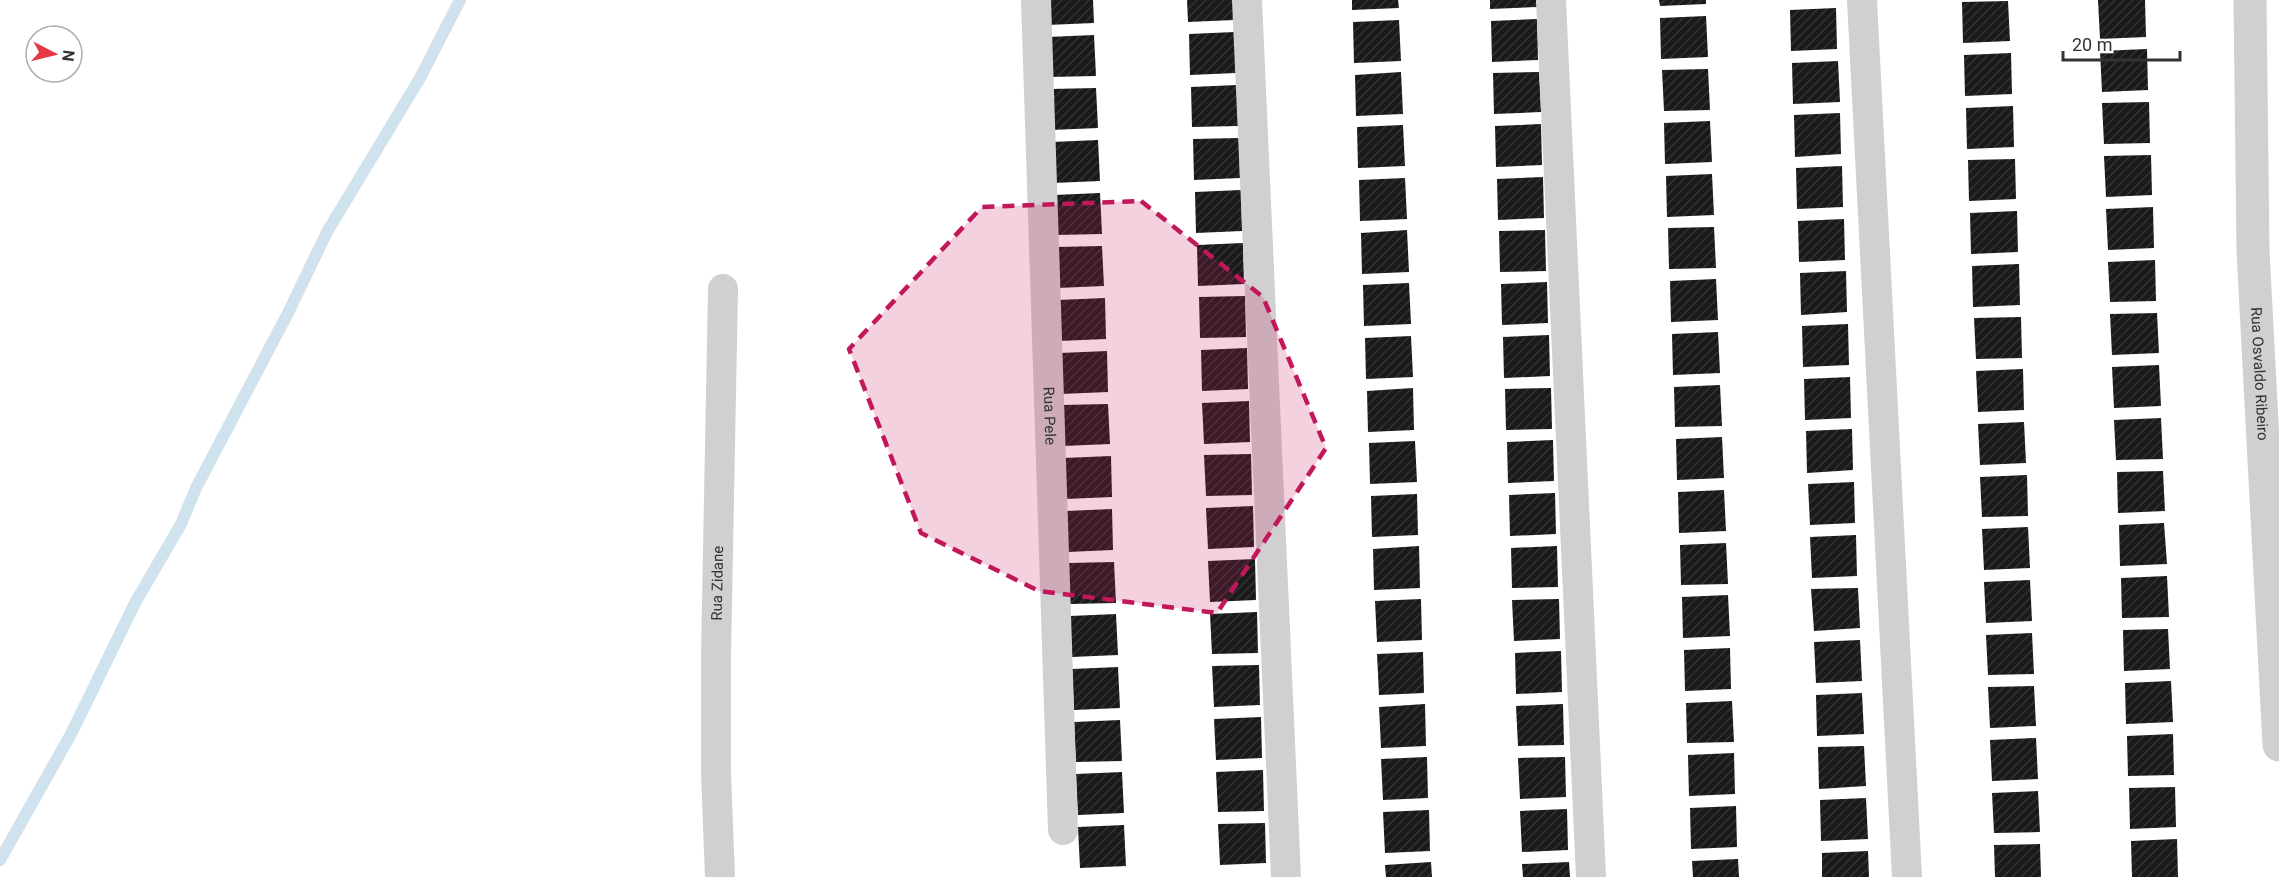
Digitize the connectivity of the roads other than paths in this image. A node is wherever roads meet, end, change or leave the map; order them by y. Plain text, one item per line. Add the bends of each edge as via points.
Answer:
1 (1036, 0) edge
2 (1247, 0) edge
3 (1551, 0) edge
4 (1862, 0) edge
5 (2250, 0) edge
6 (723, 289) dead end
7 (2279, 743) edge
8 (1063, 830) dead end
9 (720, 877) edge
10 (1286, 877) edge
11 (1591, 877) edge
12 (1907, 877) edge

1 - 8 street, Rua Pele
2 - 10 street
3 - 11 street
4 - 12 street
5 - 7 street, Rua Osvaldo Ribeiro via 2253,251
6 - 9 street, Rua Zidane via 716,656

